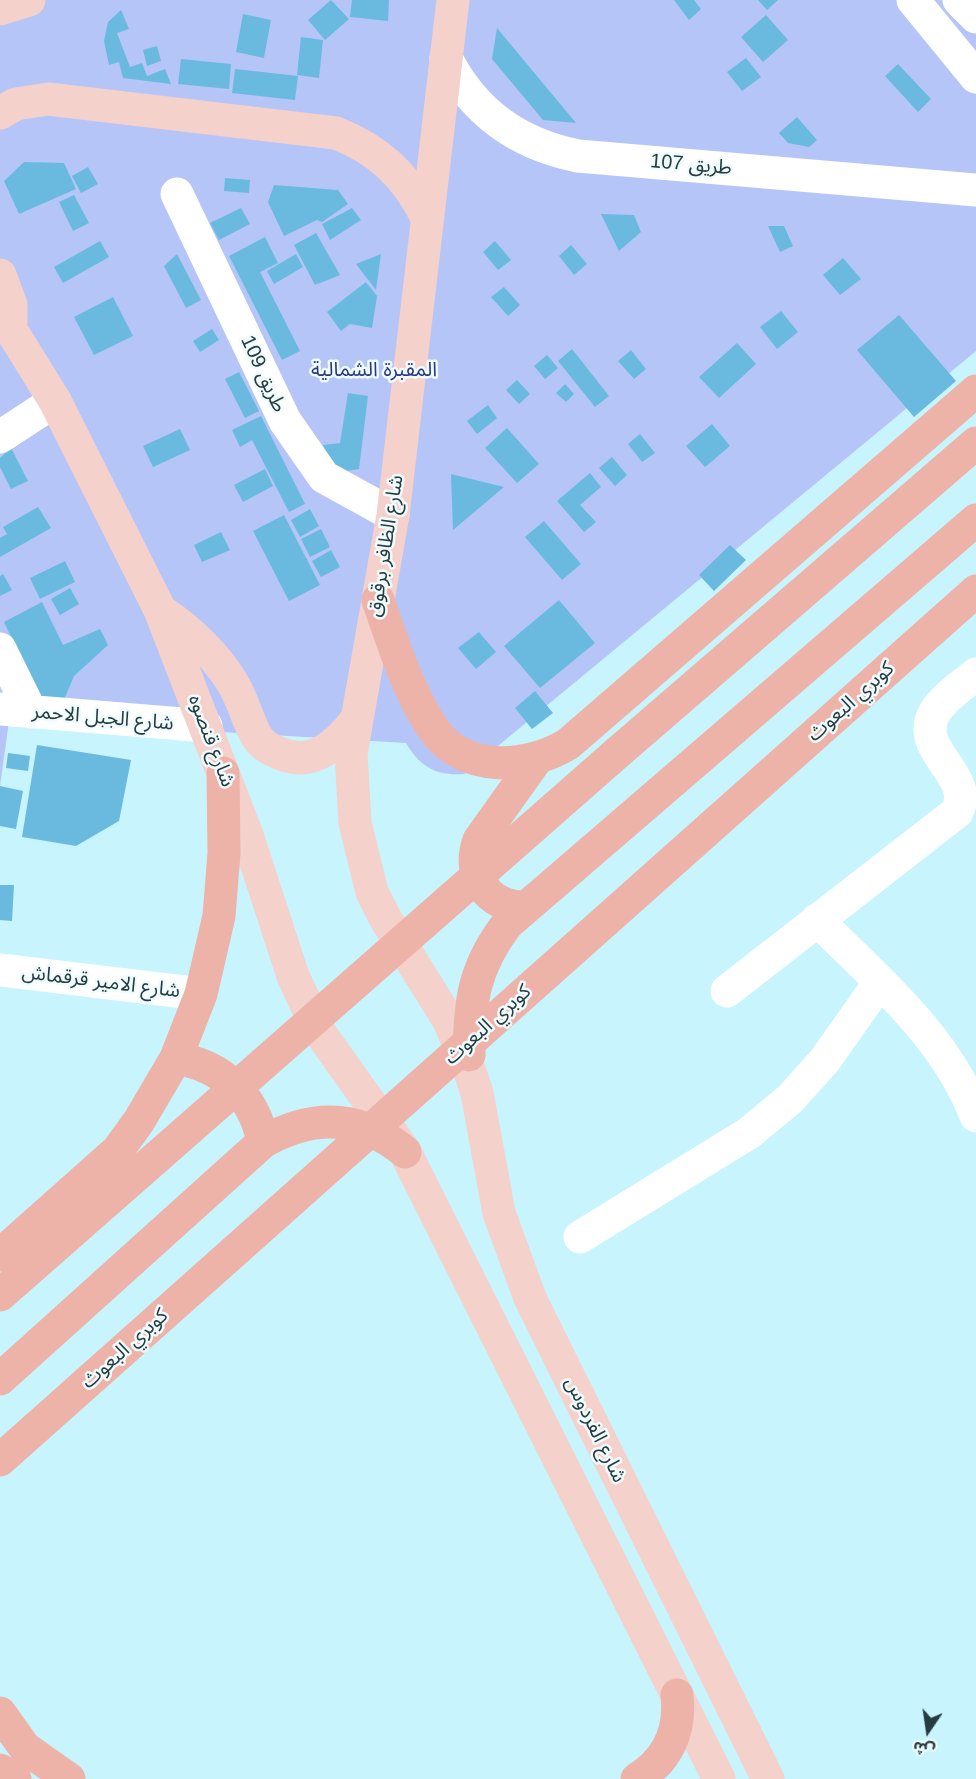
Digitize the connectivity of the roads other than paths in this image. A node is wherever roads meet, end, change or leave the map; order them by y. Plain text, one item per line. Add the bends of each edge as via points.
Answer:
1 (29, 0) edge
2 (453, 0) edge
3 (913, 0) edge
4 (958, 0) edge
5 (0, 9) edge
6 (976, 17) edge
7 (446, 58) junction
8 (976, 77) edge
9 (0, 113) edge
10 (976, 190) edge
11 (177, 194) dead end
12 (427, 218) junction
13 (0, 275) edge
14 (6, 321) edge
15 (976, 391) edge
16 (55, 401) junction
17 (0, 437) edge
18 (976, 443) edge
19 (393, 515) junction
20 (976, 520) edge
21 (972, 596) edge
22 (378, 600) junction
23 (160, 610) junction
24 (0, 649) edge
25 (976, 674) edge
26 (16, 711) edge
27 (357, 720) junction
28 (206, 726) junction
29 (536, 760) junction
30 (224, 773) junction
31 (525, 907) junction
32 (818, 920) junction
33 (0, 970) edge
34 (880, 982) junction
35 (727, 991) dead end
36 (201, 994) junction
37 (176, 1058) junction
38 (468, 1066) junction
39 (975, 1108) edge
40 (263, 1142) junction
41 (405, 1152) junction
42 (580, 1237) dead end
43 (0, 1255) edge
44 (0, 1295) edge
45 (0, 1378) edge
46 (11, 1450) edge
47 (0, 1487) edge
48 (677, 1695) junction
49 (0, 1713) edge
50 (0, 1770) edge
51 (15, 1779) edge
52 (69, 1779) edge
53 (636, 1779) edge
54 (719, 1779) edge
55 (768, 1779) edge

1 - 5 main road
2 - 7 main road, شارع الظافر برقوق
3 - 8 street
4 - 6 street
7 - 10 street, طريق 107 via 469,95 485,112 519,136 552,151
7 - 12 main road, شارع الظافر برقوق
9 - 12 main road via 16,104 48,99 336,133 384,159 417,196
11 - 19 street, طريق 109 via 285,421 324,477
12 - 19 main road, شارع الظافر برقوق
13 - 14 main road via 11,305
14 - 16 main road, شارع قنصوه
15 - 29 highway via 568,744
16 - 17 street
16 - 23 main road, شارع قنصوه
18 - 44 highway
19 - 22 main road, شارع الظافر برقوق
20 - 31 highway
21 - 46 highway, كوبري البعوث
22 - 27 main road, شارع الظافر برقوق
22 - 29 highway via 406,676 432,728 454,747 480,760
23 - 27 main road via 194,636 222,668 234,684 258,740 270,749 283,755 312,756 338,743
23 - 28 main road, شارع قنصوه
24 - 26 street
25 - 32 street via 944,702 931,726 932,740 960,782 963,803 957,812
26 - 28 street, شارع الجبل الاحمر
27 - 38 main road, شارع الظافر برقوق via 351,788 355,823 372,892 445,1012
28 - 30 main road, شارع قنصوه
29 - 31 highway via 479,840 475,852 477,877 491,897 512,907
30 - 36 highway via 219,916
30 - 41 main road, شارع قنصوه via 293,976 318,1030
31 - 38 highway via 507,924 480,967 468,1016
32 - 34 street
32 - 35 street
33 - 36 street, شارع الامير قرقماش
34 - 39 street via 941,1050
34 - 42 street via 825,1060 790,1099 749,1133
36 - 37 highway
37 - 40 highway via 208,1067 235,1086 254,1112
37 - 43 highway via 118,1150
38 - 55 main road, شارع الفردوس via 512,1256
40 - 41 highway via 298,1125 336,1121 373,1131
40 - 45 highway
41 - 48 main road
46 - 47 highway
48 - 53 highway via 677,1724 668,1750
48 - 54 main road
49 - 52 highway via 25,1748
50 - 51 highway

